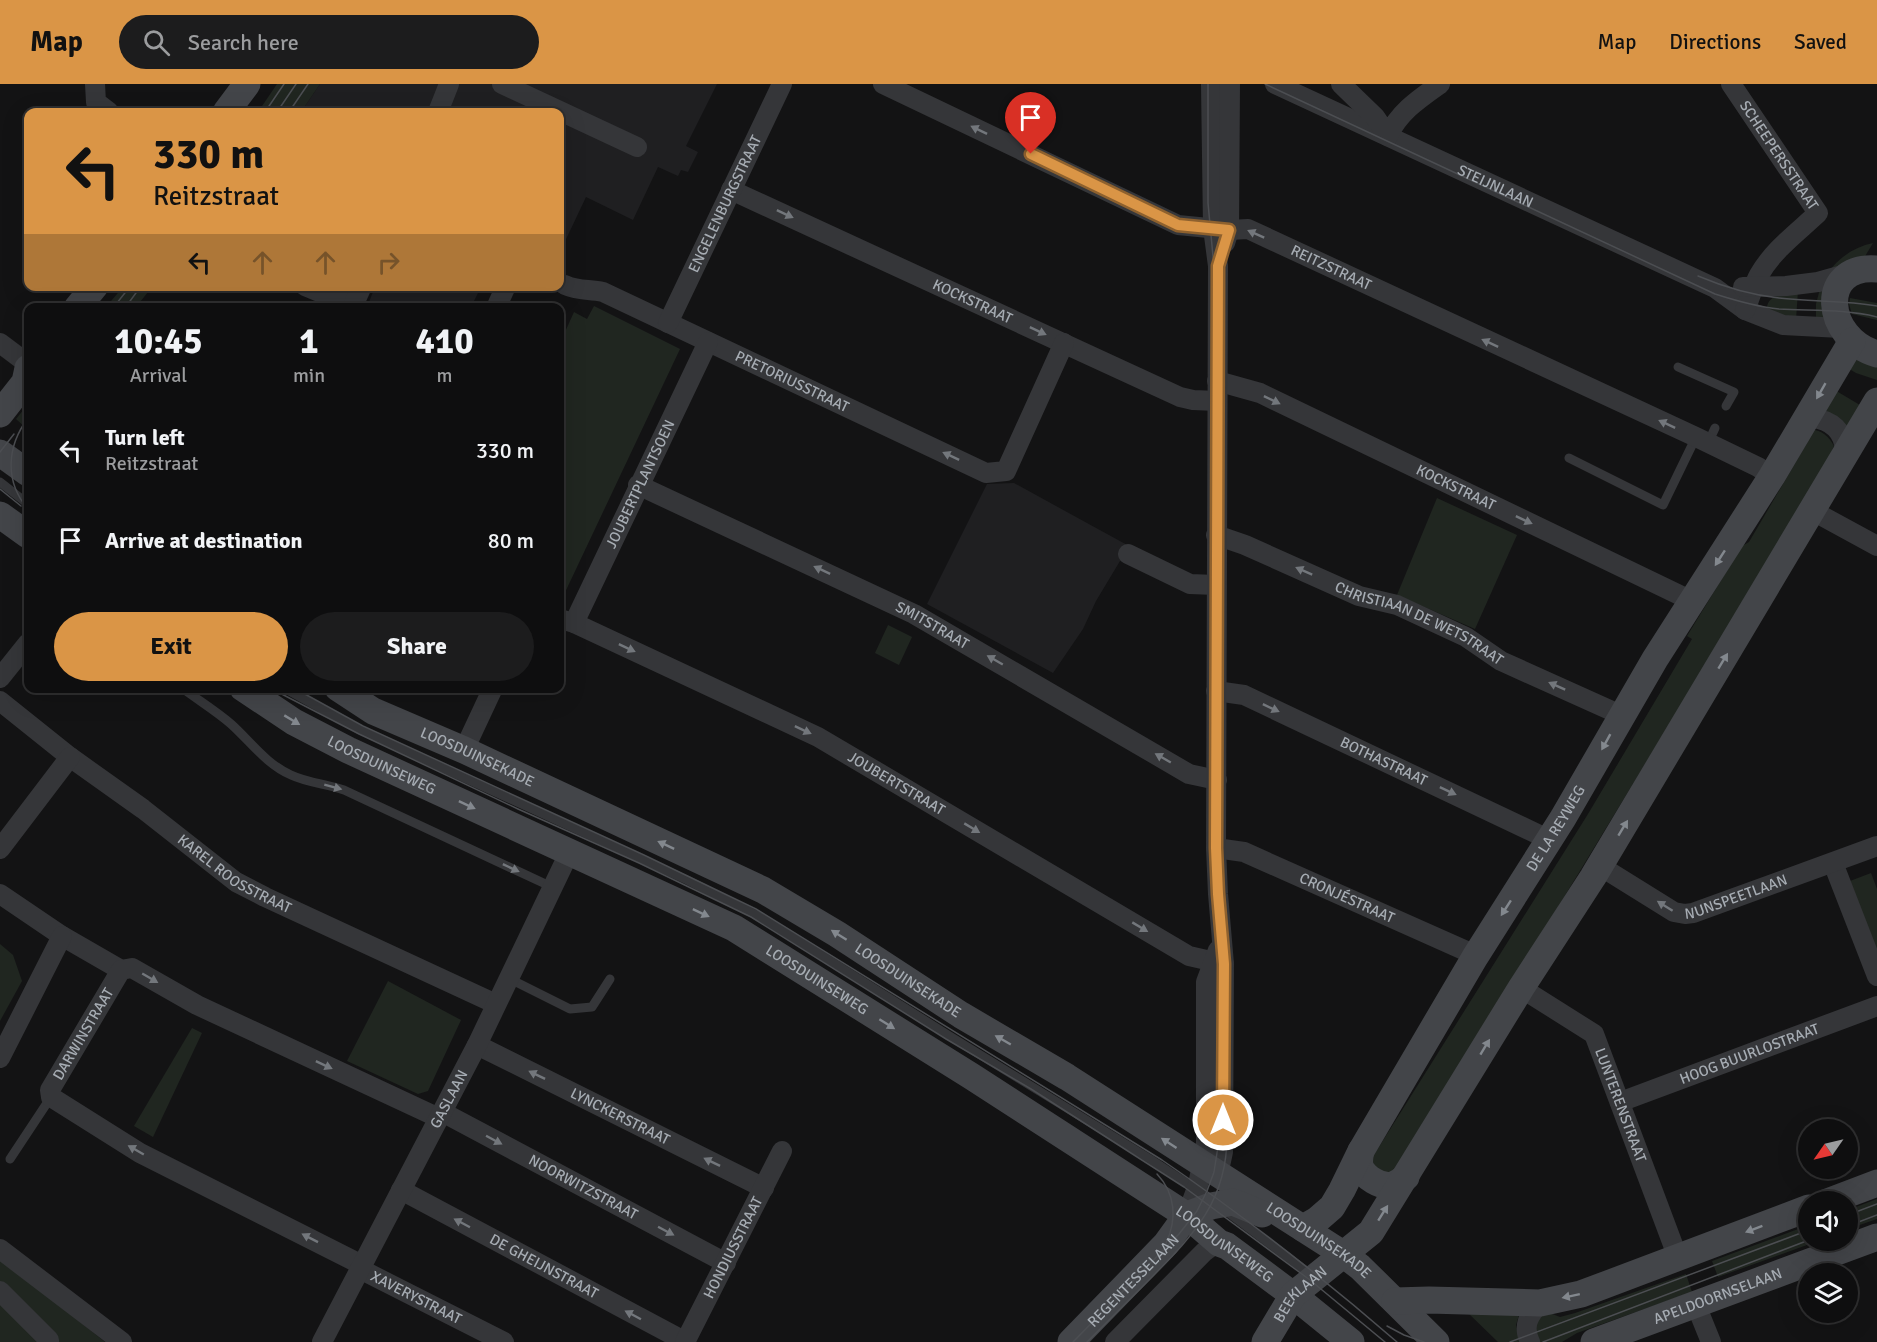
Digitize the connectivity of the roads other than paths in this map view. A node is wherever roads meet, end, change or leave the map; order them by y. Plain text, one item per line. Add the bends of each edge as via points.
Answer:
1 (95, 84) edge
2 (247, 84) edge
3 (449, 84) edge
4 (502, 84) edge
5 (782, 84) edge
6 (883, 84) edge
7 (1211, 84) edge
8 (1230, 84) edge
9 (1275, 84) edge
10 (1341, 84) edge
11 (1440, 84) edge
12 (1731, 84) edge
13 (104, 108) edge
14 (229, 108) edge
15 (440, 108) edge
16 (553, 108) edge
17 (564, 113) edge
18 (1388, 136) junction
19 (637, 147) dead end
20 (732, 190) junction
21 (1221, 229) junction
22 (1877, 246) edge
23 (1863, 270) edge
24 (1755, 286) junction
25 (571, 288) dead end
26 (1715, 288) junction
27 (91, 291) edge
28 (316, 291) edge
29 (81, 303) edge
30 (343, 303) edge
31 (1745, 310) junction
32 (668, 323) junction
33 (1846, 335) junction
34 (708, 342) junction
35 (0, 343) edge
36 (1065, 343) junction
37 (1877, 354) edge
38 (24, 363) edge
39 (1678, 367) dead end
40 (24, 368) edge
41 (1217, 381) junction
42 (24, 383) edge
43 (0, 393) edge
44 (1217, 401) junction
45 (1877, 401) edge
46 (1726, 406) dead end
47 (0, 414) edge
48 (1802, 424) junction
49 (1706, 436) junction
50 (1845, 451) junction
51 (0, 453) edge
52 (1569, 458) dead end
53 (24, 470) edge
54 (1772, 476) junction
55 (0, 482) edge
56 (638, 485) junction
57 (24, 501) edge
58 (1811, 510) junction
59 (0, 515) edge
60 (24, 532) edge
61 (1216, 535) junction
62 (1877, 546) edge
63 (1128, 554) dead end
64 (1216, 585) junction
65 (1686, 598) junction
66 (567, 621) edge
67 (24, 648) edge
68 (0, 678) edge
69 (1216, 691) junction
70 (189, 693) edge
71 (250, 693) edge
72 (293, 693) edge
73 (346, 693) edge
74 (491, 693) edge
75 (0, 701) edge
76 (1621, 715) junction
77 (464, 750) junction
78 (70, 757) junction
79 (1217, 780) junction
80 (1550, 840) junction
81 (1216, 848) junction
82 (0, 849) edge
83 (1876, 850) edge
84 (569, 853) junction
85 (1833, 863) junction
86 (1600, 866) junction
87 (552, 887) junction
88 (0, 894) edge
89 (62, 936) junction
90 (1475, 957) junction
91 (1219, 963) junction
92 (120, 970) junction
93 (1877, 976) edge
94 (508, 978) junction
95 (610, 979) dead end
96 (1521, 988) junction
97 (496, 1004) junction
98 (1877, 1006) edge
99 (477, 1045) junction
100 (0, 1058) edge
101 (51, 1097) junction
102 (1620, 1102) junction
103 (440, 1115) junction
104 (782, 1151) dead end
105 (1361, 1151) junction
106 (10, 1159) dead end
107 (1205, 1176) junction
108 (1406, 1177) junction
109 (1877, 1183) edge
110 (764, 1188) junction
111 (401, 1190) junction
112 (1856, 1191) edge
113 (1217, 1204) junction
114 (1798, 1212) edge
115 (1187, 1215) junction
116 (1296, 1224) junction
117 (1877, 1237) edge
118 (1220, 1243) junction
119 (0, 1249) edge
120 (1343, 1254) junction
121 (1678, 1258) junction
122 (726, 1263) junction
123 (361, 1267) junction
124 (1314, 1277) junction
125 (0, 1291) edge
126 (1293, 1295) junction
127 (1395, 1301) junction
128 (1540, 1303) junction
129 (1696, 1305) junction
130 (1080, 1338) edge
131 (325, 1341) edge
132 (49, 1342) edge
133 (122, 1342) edge
134 (504, 1342) edge
135 (686, 1342) edge
136 (1115, 1342) edge
137 (1265, 1342) edge
138 (1351, 1342) edge
139 (1436, 1342) edge
140 (1530, 1342) edge
141 (1594, 1342) edge
142 (1711, 1342) edge

1 - 13 street via 96,102
2 - 14 street
3 - 15 street
4 - 16 street
5 - 20 street, ENGELENBURGSTRAAT
21 -> 6 street, REITZSTRAAT via 1178,225
7 - 21 street
8 - 21 street
9 - 18 street, STEIJNLAAN
10 - 18 street via 1375,117
11 - 18 street via 1408,108
12 - 24 street, SCHEEPERSSTRAAT via 1818,213 1776,252
17 - 19 street
18 - 26 street, STEIJNLAAN
20 - 32 street, ENGELENBURGSTRAAT
20 -> 36 street, KOCKSTRAAT
21 - 41 street, REGENTESSELAAN
49 -> 21 street, REITZSTRAAT via 1248,230
22 - 23 street
23 - 24 street, STEIJNLAAN via 1818,282
23 - 33 street via 1842,280 1835,296 1836,315
24 - 26 street, STEIJNLAAN
24 - 31 street, SCHEEPERSSTRAAT
25 - 32 street, PRETORIUSSTRAAT via 603,292
26 - 31 street, STEIJNLAAN
27 - 29 street
28 - 30 street
31 - 33 street, STEIJNLAAN via 1783,325
32 - 34 street, PRETORIUSSTRAAT
33 - 37 street
33 -> 48 street, DE LA REYWEG
36 -> 34 street, PRETORIUSSTRAAT via 1006,471 986,473
34 - 56 street, JOUBERTPLANTSOEN
35 - 38 street
36 - 44 street, KOCKSTRAAT via 1179,397
39 - 46 lane via 1734,392
40 - 43 street via 15,373
41 - 44 street, REGENTESSELAAN
41 -> 65 street, KOCKSTRAAT via 1260,393
42 - 47 street
44 - 61 street, REGENTESSELAAN
45 - 50 street
48 - 50 street via 1812,418 1830,423 1843,438
48 - 54 street, DE LA REYWEG
49 - 52 lane via 1663,505
49 - 54 street, REITZSTRAAT
50 - 58 street
51 - 53 street
54 -> 65 street, DE LA REYWEG
55 - 57 lane
56 - 66 street, JOUBERTPLANTSOEN
79 -> 56 street, SMITSTRAAT via 1190,774 914,614
58 - 62 street
86 -> 58 street
59 - 60 street
61 - 64 street, REGENTESSELAAN
76 -> 61 street, CHRISTIAAN DE WETSTRAAT via 1501,661 1466,637 1397,605 1359,596 1245,544
63 - 64 street via 1190,584
64 - 69 street, REGENTESSELAAN
65 - 76 street, DE LA REYWEG
66 -> 91 street, JOUBERTSTRAAT via 818,737 1189,956
67 - 68 street
69 - 79 street, REGENTESSELAAN
69 -> 80 street, BOTHASTRAAT via 1244,695
70 -> 87 lane via 290,775 344,790
71 -> 84 street, LOOSDUINSEWEG via 294,722 348,750
72 - 107 lane, LOOSDUINSEWEG via 360,730 762,918
73 - 77 street, LOOSDUINSEKADE via 373,711
74 - 77 street
75 - 78 street, KAREL ROOSSTRAAT
76 -> 80 street, DE LA REYWEG
107 -> 77 street, LOOSDUINSEKADE via 1067,1077 763,890
78 - 82 street
78 - 97 street, KAREL ROOSSTRAAT via 236,882
79 - 81 street, REGENTESSELAAN
80 -> 90 street, DE LA REYWEG
81 - 90 street, CRONJÉSTRAAT via 1244,852
81 - 91 street, REGENTESSELAAN via 1224,942
83 - 85 street, NUNSPEETLAAN
84 - 87 street, GASLAAN
84 -> 115 street, LOOSDUINSEWEG via 734,928
85 -> 86 street, NUNSPEETLAAN via 1685,914 1674,912
85 - 93 street
86 - 96 street
87 - 94 street, GASLAAN
88 - 89 street
89 - 92 street
89 - 100 street
90 - 105 street, DE LA REYWEG
91 - 107 street, REGENTESSELAAN via 1223,1152
92 - 101 street, DARWINSTRAAT via 50,1090
92 -> 103 street, DARWINSTRAAT via 132,968 197,1005
94 - 95 lane via 570,1010 592,1007
94 - 97 street, GASLAAN
96 - 102 street, LUNTERENSTRAAT via 1594,1034
108 -> 96 street
97 - 99 street, GASLAAN
98 - 102 street, HOOG BUURLOSTRAAT
99 - 103 street, GASLAAN
110 -> 99 street, LYNCKERSTRAAT
101 - 106 lane
123 -> 101 street, DARWINSTRAAT via 140,1153
102 - 121 street, LUNTERENSTRAAT
103 - 111 street, GASLAAN
103 -> 122 street, NOORWITZSTRAAT
104 - 110 street, HONDIUSSTRAAT
105 - 108 street via 1360,1165 1375,1181 1395,1185
105 - 116 street, DE LA REYWEG via 1332,1207 1317,1220
107 - 113 lane, LOOSDUINSEWEG
107 - 115 street, REGENTESSELAAN
107 - 116 street, LOOSDUINSEKADE
120 -> 108 street via 1371,1232
109 - 112 street
110 - 122 street, HONDIUSSTRAAT
111 - 123 street, GASLAAN
135 -> 111 street, DE GHEIJNSTRAAT
113 - 115 street
113 - 116 street via 1233,1203
113 - 124 lane, LOOSDUINSEWEG
114 -> 121 street
115 - 118 street, LOOSDUINSEWEG
115 - 130 street, REGENTESSELAAN via 1166,1244
116 - 120 street, LOOSDUINSEKADE
117 - 129 street, APELDOORNSELAAN
118 - 126 street, LOOSDUINSEWEG
118 - 136 street via 1204,1252
119 - 133 street via 75,1314
120 - 124 street, BEEKLAAN
120 - 127 street, LOOSDUINSEKADE
121 -> 128 street via 1581,1294
122 - 135 street, HONDIUSSTRAAT
123 - 131 street, GASLAAN
123 - 134 street, XAVERYSTRAAT
124 - 126 street, BEEKLAAN
125 - 132 street
126 - 137 street, BEEKLAAN
126 - 138 street, LOOSDUINSEWEG
127 - 128 street
127 - 139 street, LOOSDUINSEKADE
128 - 140 street via 1528,1317
129 - 141 street, APELDOORNSELAAN
129 - 142 street

